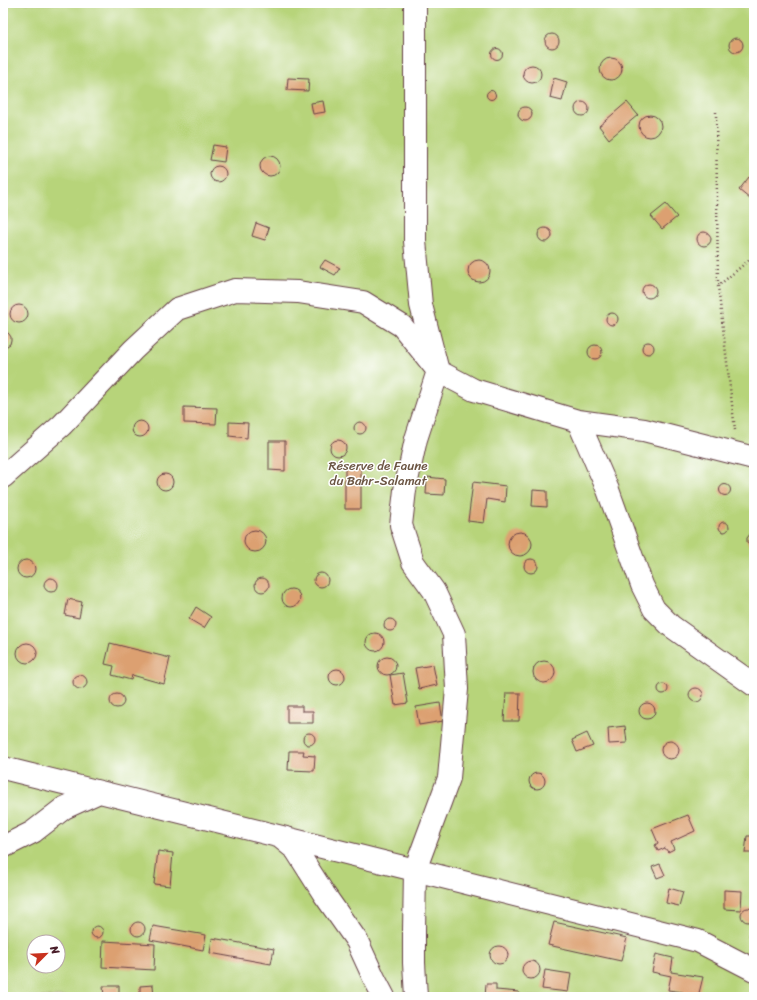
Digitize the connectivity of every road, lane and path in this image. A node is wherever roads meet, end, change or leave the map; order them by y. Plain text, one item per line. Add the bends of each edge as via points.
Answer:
1 (415, 3) edge
2 (716, 112) dead end
3 (754, 256) edge
4 (718, 286) junction
5 (438, 371) junction
6 (578, 421) junction
7 (746, 456) edge
8 (3, 477) edge
9 (754, 685) edge
10 (3, 768) edge
11 (99, 792) junction
12 (280, 836) junction
13 (3, 847) edge
14 (415, 870) junction
15 (754, 970) edge
16 (384, 997) edge
17 (416, 997) edge

1 - 5 street via 415,241 421,304
2 - 4 path
3 - 4 path
4 - 7 path
5 - 6 street via 474,390
5 - 8 street via 402,326 362,302 298,292 235,290 177,309 133,350 62,425
5 - 14 street via 416,439 405,490 401,525 413,562 434,591 454,634 457,690 449,778
6 - 7 street via 644,430
6 - 9 street via 608,490 642,585 654,609 671,626
10 - 11 street
11 - 12 street
11 - 13 street via 64,808 33,832
12 - 14 street
12 - 16 street via 296,850 357,941
14 - 15 street via 698,941
14 - 17 street

